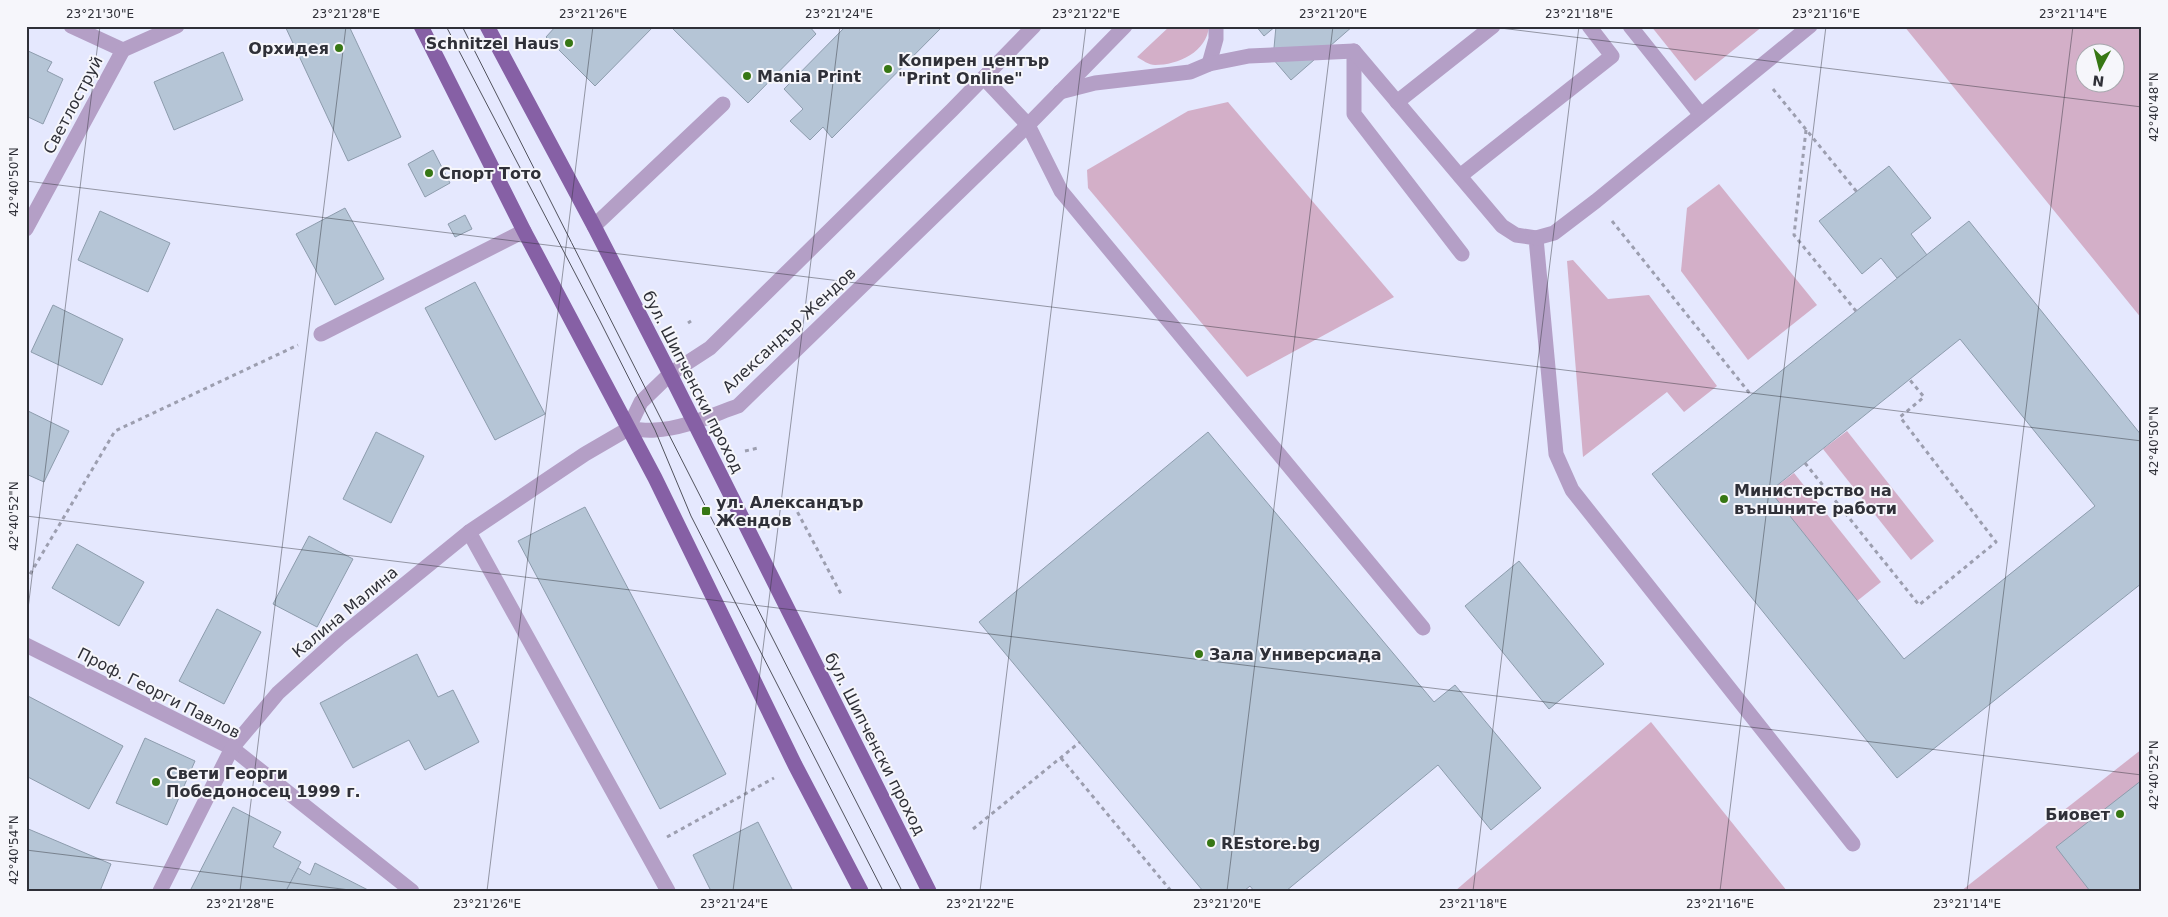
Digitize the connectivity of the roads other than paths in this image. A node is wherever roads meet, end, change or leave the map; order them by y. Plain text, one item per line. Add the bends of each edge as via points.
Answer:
1 (71, 26) edge
2 (177, 26) edge
3 (421, 26) edge
4 (487, 26) edge
5 (1034, 26) edge
6 (1126, 26) edge
7 (1216, 26) edge
8 (1493, 26) edge
9 (1589, 26) edge
10 (1630, 26) edge
11 (1810, 26) edge
12 (123, 50) junction
13 (1354, 50) junction
14 (1210, 64) junction
15 (984, 78) junction
16 (1060, 92) junction
17 (1397, 102) junction
18 (723, 104) dead end
19 (1701, 115) junction
20 (1028, 125) junction
21 (1460, 176) junction
22 (594, 226) junction
23 (26, 229) edge
24 (524, 231) junction
25 (1536, 238) junction
26 (1462, 254) dead end
27 (321, 334) road end
28 (670, 374) junction
29 (693, 422) junction
30 (628, 429) junction
31 (469, 532) junction
32 (1423, 628) dead end
33 (26, 645) edge
34 (232, 748) junction
35 (1853, 844) dead end
36 (160, 891) edge
37 (412, 891) edge
38 (668, 891) edge
39 (861, 891) edge
40 (929, 891) edge

1 - 12 street
2 - 12 street, Светлоструй
3 - 24 main road
4 - 22 main road, бул. Шипченски проход
5 - 15 street
6 - 16 street, Александър Жендов
7 - 14 street
8 - 17 street
9 - 21 street via 1612,56
10 - 19 street
11 - 19 street
12 - 23 street, Светлоструй
13 - 14 street via 1249,56
13 - 17 street
13 - 26 street via 1354,114
14 - 16 street via 1190,72 1095,83
15 - 20 street
15 - 28 street via 710,348
16 - 20 street, Александър Жендов
17 - 21 street
18 - 22 street
19 - 25 street via 1554,233
20 - 29 street, Александър Жендов via 738,406
20 - 32 street via 1061,192
21 - 25 street via 1502,226 1516,235
22 - 28 main road, бул. Шипченски проход
24 - 27 street
24 - 30 main road
25 - 35 street via 1556,454 1572,490
28 - 29 main road, бул. Шипченски проход
28 - 30 street via 641,402
29 - 30 street, Александър Жендов via 655,430
29 - 40 main road, бул. Шипченски проход
30 - 31 street, Калина Малина
30 - 39 main road
31 - 34 street, Калина Малина via 340,636 278,693
31 - 38 street
33 - 34 street, Проф. Георги Павлов
34 - 36 street, Калина Малина
34 - 37 street, Проф. Георги Павлов

